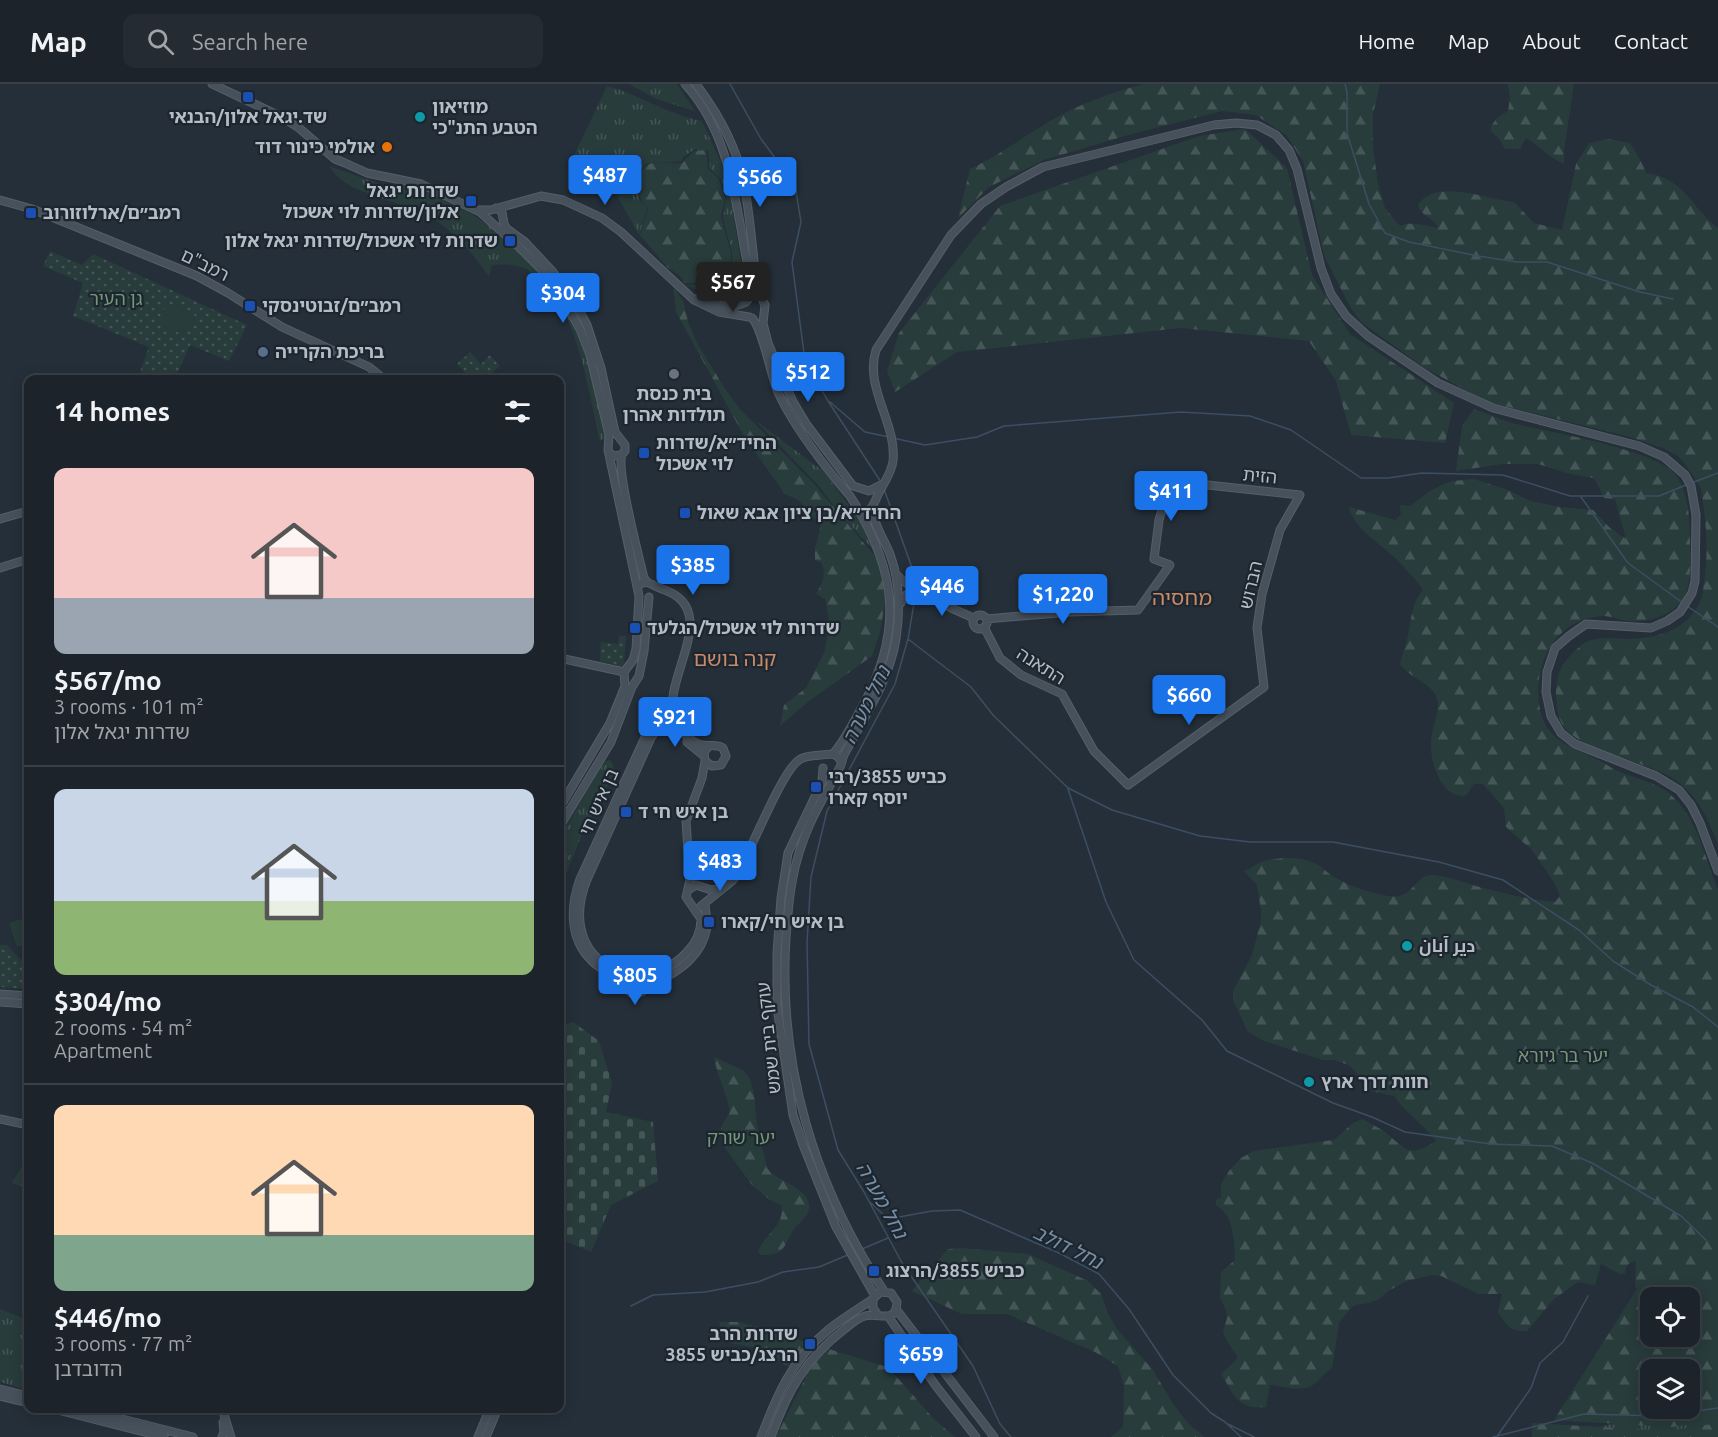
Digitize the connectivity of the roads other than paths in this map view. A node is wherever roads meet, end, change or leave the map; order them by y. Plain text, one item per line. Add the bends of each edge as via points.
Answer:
1 (212, 84) edge
2 (685, 84) edge
3 (696, 84) edge
4 (0, 200) edge
5 (513, 203) junction
6 (471, 208) junction
7 (493, 209) junction
8 (503, 216) junction
9 (490, 221) junction
10 (674, 281) junction
11 (762, 300) junction
12 (747, 301) junction
13 (763, 314) junction
14 (751, 317) junction
15 (379, 375) edge
16 (620, 439) junction
17 (609, 444) junction
18 (610, 453) junction
19 (622, 454) junction
20 (886, 481) junction
21 (866, 490) junction
22 (1300, 495) joint
23 (853, 501) junction
24 (874, 504) junction
25 (859, 510) junction
26 (24, 512) edge
27 (0, 519) edge
28 (24, 560) edge
29 (0, 568) edge
30 (895, 572) junction
31 (649, 583) junction
32 (638, 586) junction
33 (669, 591) junction
34 (922, 592) junction
35 (639, 596) junction
36 (650, 596) junction
37 (898, 609) junction
38 (973, 618) junction
39 (985, 623) junction
40 (564, 659) edge
41 (626, 671) junction
42 (639, 671) junction
43 (636, 679) junction
44 (671, 718) junction
45 (709, 746) junction
46 (831, 754) junction
47 (806, 757) junction
48 (704, 758) junction
49 (841, 762) junction
50 (712, 766) junction
51 (823, 766) junction
52 (837, 771) junction
53 (702, 778) junction
54 (1128, 784) joint
55 (564, 800) edge
56 (564, 819) edge
57 (1718, 871) edge
58 (690, 875) junction
59 (702, 887) junction
60 (723, 888) junction
61 (688, 890) junction
62 (705, 903) junction
63 (693, 906) junction
64 (636, 974) junction
65 (627, 989) junction
66 (643, 990) junction
67 (0, 994) edge
68 (24, 996) edge
69 (0, 1002) edge
70 (24, 1004) edge
71 (0, 1119) edge
72 (24, 1124) edge
73 (884, 1291) junction
74 (874, 1298) junction
75 (896, 1309) junction
76 (878, 1315) junction
77 (888, 1316) junction
78 (0, 1389) edge
79 (24, 1395) edge
80 (0, 1396) edge
81 (24, 1402) edge
82 (70, 1413) edge
83 (99, 1413) edge
84 (221, 1413) edge
85 (222, 1413) edge
86 (488, 1413) edge
87 (496, 1413) edge
88 (164, 1437) edge
89 (194, 1437) edge
90 (222, 1437) edge
91 (231, 1437) edge
92 (478, 1437) edge
93 (486, 1437) edge
94 (761, 1437) edge
95 (771, 1437) edge
96 (976, 1437) edge
97 (994, 1437) edge

1 - 6 main road via 282,117 345,164 367,173 421,184
2 - 12 main road via 716,132 733,182 750,281
3 - 11 main road via 736,156
4 - 15 main road, רמב"ם via 32,209 197,276 282,327
5 - 7 main road
5 - 8 main road
5 - 10 main road via 547,195 602,218
6 - 7 main road
6 - 9 main road
7 - 8 main road
7 - 9 main road via 488,214
8 - 9 main road via 499,223
8 - 16 main road via 507,229 554,272 583,317 595,346 615,432
9 - 17 main road via 552,280 580,329 590,355
10 - 12 main road via 711,303 728,306
10 - 14 main road via 694,300 711,309
11 - 12 main road
11 - 13 main road
12 - 14 main road via 745,310
13 - 14 main road
13 - 21 main road via 772,353 792,400 853,486
14 - 23 main road via 758,326 784,404
16 - 17 main road
16 - 19 main road via 625,445
17 - 18 main road
18 - 19 main road
18 - 32 main road
19 - 31 main road via 620,463 639,560
20 - 21 main road
20 - 24 main road
20 - 57 main road via 893,451 873,371 876,350 951,235 981,204 1043,167 1214,125 1257,125 1276,135 1289,150 1320,268 1331,294 1346,316 1368,336 1438,383 1493,408 1639,446 1664,457 1685,474 1696,515 1695,581 1680,612 1651,628 1586,624 1556,648 1547,672 1546,692 1551,716 1561,733 1575,744 1656,776 1679,790 1700,823
21 - 23 main road via 855,495
21 - 24 main road via 873,495
22 - 39 main road, הזית via 1171,481 1159,520 1154,559 1170,565 1138,610 1070,612
22 - 54 main road, הברוש via 1280,530 1262,594 1257,627 1264,687
23 - 25 main road
24 - 25 main road via 865,512
24 - 30 main road via 874,518
25 - 46 main road via 886,570 889,627 870,692
26 - 27 main road
28 - 29 main road
30 - 34 main road
30 - 37 main road
31 - 32 main road
31 - 33 main road
31 - 36 main road via 653,590
32 - 35 main road
33 - 36 main road
33 - 44 main road via 683,603 689,620 689,638 674,688
34 - 37 main road via 906,595
34 - 38 main road
35 - 36 main road
35 - 41 main road via 637,642
36 - 42 main road
37 - 49 main road via 896,641 888,669
38 - 39 main road via 982,616
38 - 39 main road via 977,627
39 - 54 main road, התאנה via 1000,658 1021,675 1062,694 1094,751
40 - 41 main road
41 - 42 main road via 636,667
41 - 43 main road via 631,681
41 - 55 main road via 610,723
42 - 43 main road
43 - 56 main road via 611,742
44 - 45 main road via 691,740
44 - 48 main road
44 - 64 main road, בן איש חי via 651,738 580,901 580,925 592,952 611,966
44 - 65 main road, בן איש חי via 656,723 646,735 574,900 574,927 584,951 593,963
45 - 48 main road
45 - 50 main road via 720,746 726,754 722,764
46 - 47 main road
46 - 49 main road
46 - 51 main road via 824,758
47 - 51 main road
47 - 60 main road via 790,769 741,868
48 - 50 main road
48 - 53 main road
49 - 52 main road
50 - 53 main road
51 - 52 main road via 828,772
51 - 74 main road, עוקף בית שמש via 822,782 788,853 777,953 777,1008 793,1115 836,1227
52 - 73 main road, עוקף בית שמש via 797,856 789,898 785,1007 798,1094 812,1147 846,1227
53 - 58 main road via 686,821
58 - 59 main road
58 - 61 main road
59 - 60 main road
59 - 61 main road
59 - 62 main road via 707,893
60 - 62 main road
61 - 63 main road via 687,901
62 - 63 main road
62 - 66 main road via 707,926 692,958 678,971
63 - 64 main road via 701,919 701,928 691,948 665,969 649,975
64 - 65 main road via 626,980
64 - 66 main road via 645,981
65 - 66 main road via 635,994
67 - 68 main road
69 - 70 main road
71 - 72 main road
73 - 74 main road
73 - 75 main road via 894,1295
74 - 76 main road via 873,1308
74 - 94 main road via 826,1332 801,1357 780,1390
75 - 77 main road
75 - 97 main road
76 - 77 main road
76 - 95 main road via 867,1315 852,1323 800,1372
77 - 96 main road
78 - 79 main road
80 - 81 main road
82 - 88 main road
83 - 89 main road
84 - 90 main road
85 - 91 main road
86 - 92 main road
87 - 93 main road

